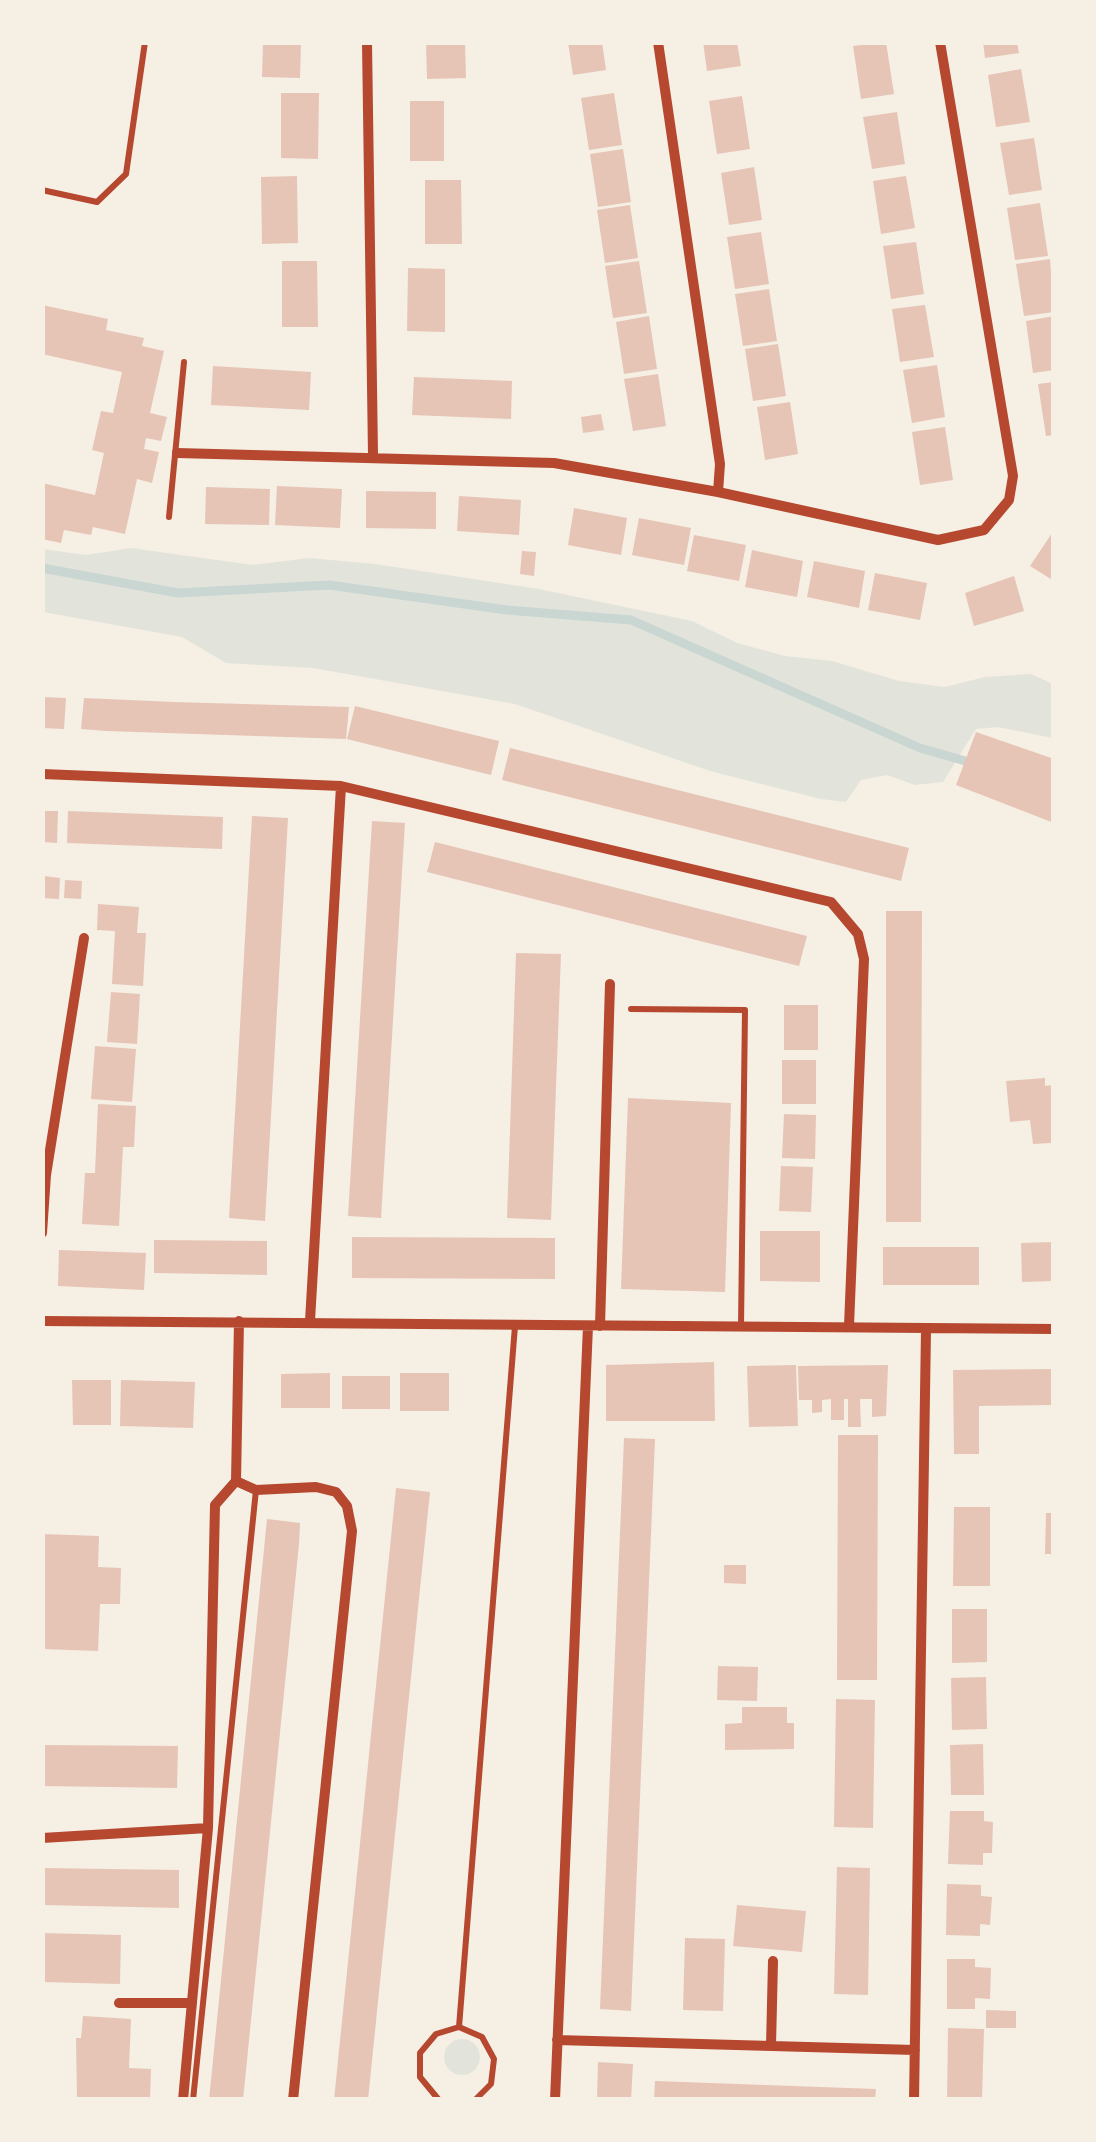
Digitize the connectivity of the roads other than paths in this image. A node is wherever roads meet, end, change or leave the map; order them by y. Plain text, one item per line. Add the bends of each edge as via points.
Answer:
1 (145, 42) edge
2 (367, 42) edge
3 (658, 42) edge
4 (940, 42) edge
5 (42, 190) edge
6 (184, 362) dead end
7 (177, 453) junction
8 (373, 455) junction
9 (718, 492) junction
10 (169, 517) dead end
11 (42, 774) edge
12 (341, 786) junction
13 (84, 938) dead end
14 (610, 984) dead end
15 (632, 1009) dead end
16 (42, 1233) edge
17 (42, 1321) edge
18 (239, 1321) junction
19 (310, 1322) junction
20 (515, 1326) junction
21 (594, 1326) junction
22 (742, 1326) junction
23 (848, 1326) junction
24 (926, 1330) junction
25 (1054, 1330) edge
26 (236, 1481) junction
27 (256, 1490) junction
28 (208, 1828) junction
29 (42, 1838) edge
30 (773, 1961) dead end
31 (119, 2003) dead end
32 (191, 2003) junction
33 (459, 2028) junction
34 (558, 2040) junction
35 (771, 2046) junction
36 (915, 2050) junction
37 (183, 2100) edge
38 (193, 2100) edge
39 (293, 2100) edge
40 (439, 2100) edge
41 (474, 2100) edge
42 (555, 2100) edge
43 (914, 2100) edge

1 - 5 lane via 126,174 97,202
2 - 8 street
3 - 9 street via 720,464
4 - 9 street via 1012,476 1010,500 984,530 938,540
6 - 7 lane
7 - 8 street
7 - 10 lane
8 - 9 street via 554,464
11 - 12 street
12 - 19 street
12 - 23 street via 811,896 845,916 858,934 864,979
13 - 16 street
14 - 21 street
15 - 22 lane via 745,1010
17 - 18 street
18 - 19 street
18 - 26 street
19 - 20 street
20 - 21 street
20 - 33 lane
21 - 22 street
21 - 34 street
22 - 23 street
23 - 24 street
24 - 25 street
24 - 36 street
26 - 27 street
26 - 28 street via 214,1505
27 - 38 lane
27 - 39 street via 316,1486 336,1492 352,1531
28 - 29 street
28 - 32 street
30 - 35 street
31 - 32 street
32 - 37 street
33 - 40 lane via 436,2034 420,2053 420,2077
33 - 41 lane via 482,2037 494,2059 490,2084
34 - 35 street
34 - 42 street
35 - 36 street
36 - 43 street

